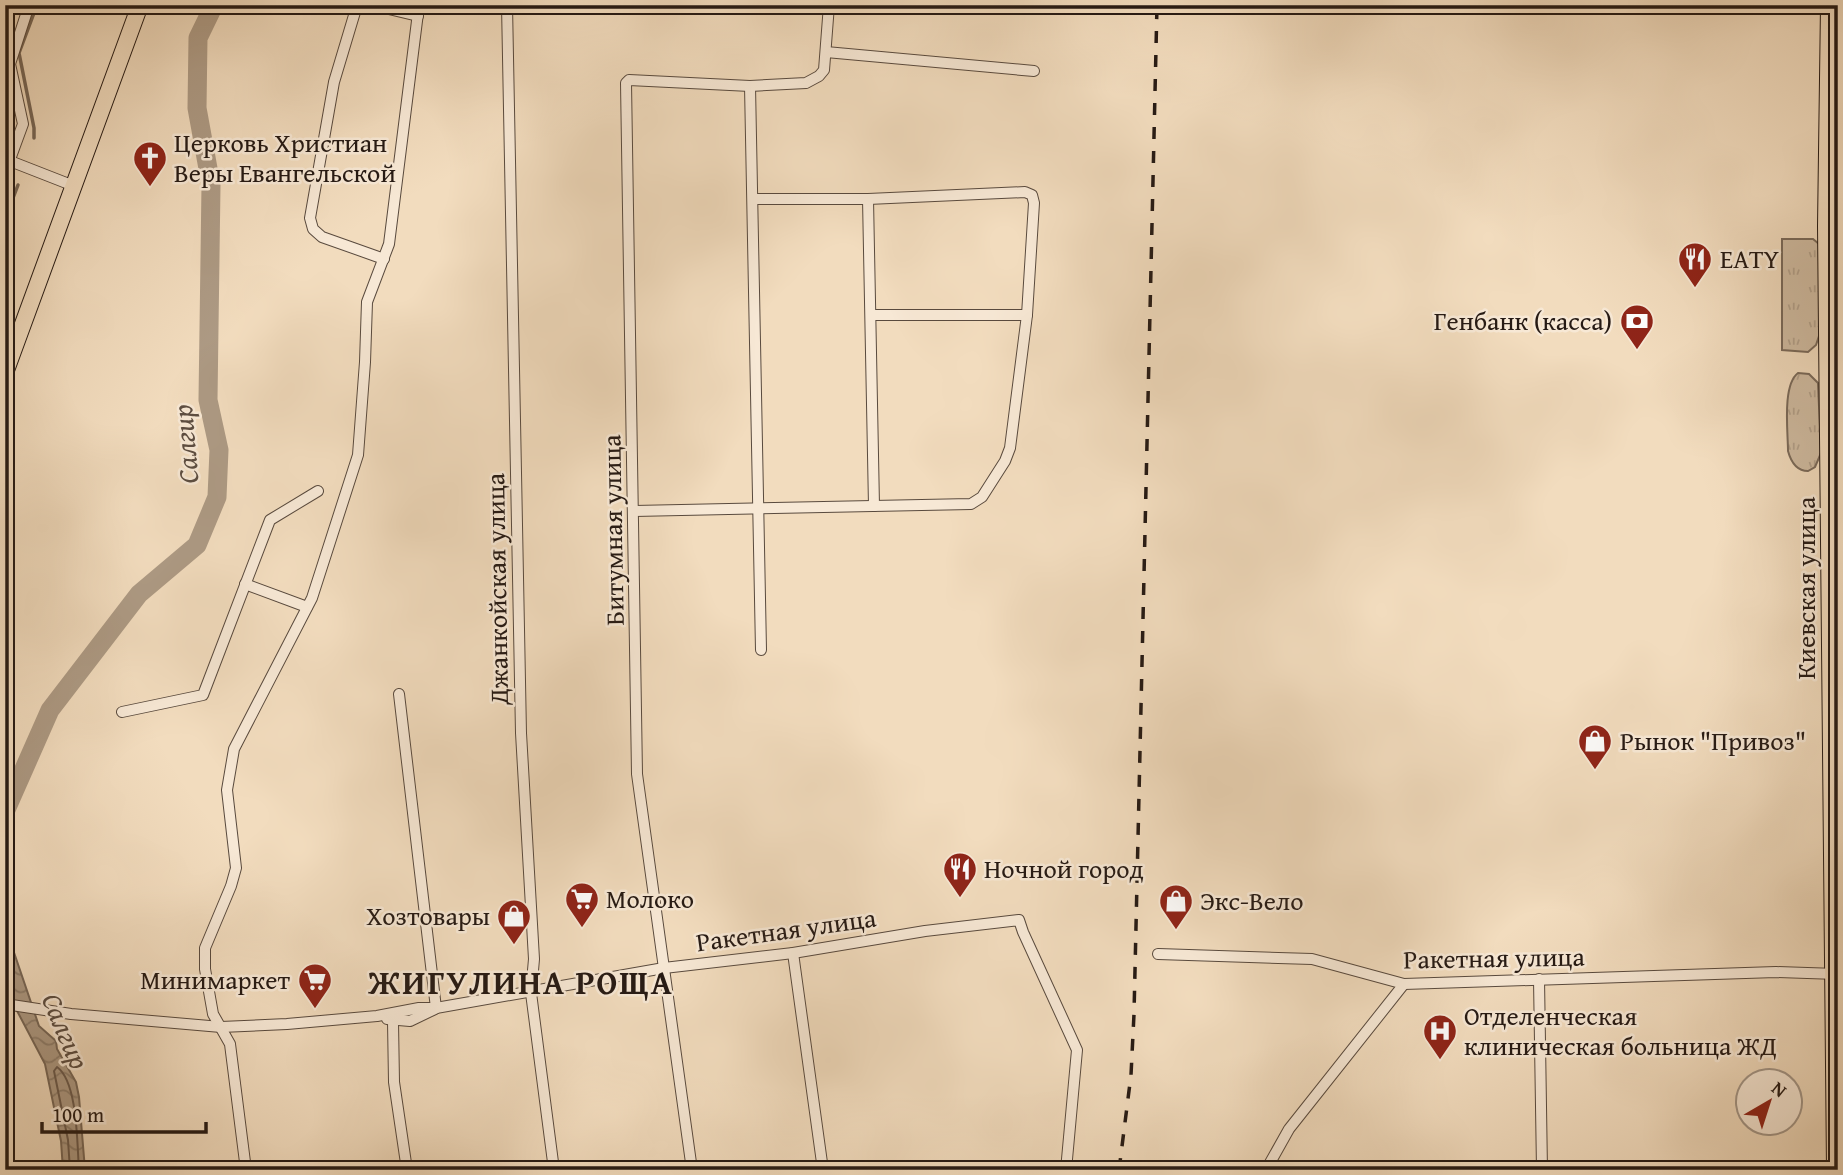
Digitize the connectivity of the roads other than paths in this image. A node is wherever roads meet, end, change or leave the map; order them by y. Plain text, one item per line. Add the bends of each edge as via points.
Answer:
1 (29, 5) edge
2 (140, 5) edge
3 (360, 5) edge
4 (372, 5) edge
5 (419, 5) edge
6 (507, 5) edge
7 (829, 5) edge
8 (1829, 5) edge
9 (418, 16) junction
10 (826, 52) junction
11 (1034, 71) dead end
12 (750, 86) junction
13 (10, 161) junction
14 (5, 173) edge
15 (74, 186) junction
16 (754, 199) junction
17 (868, 199) junction
18 (384, 259) junction
19 (870, 315) junction
20 (1027, 315) junction
21 (5, 373) edge
22 (318, 491) dead end
23 (874, 506) junction
24 (757, 507) junction
25 (634, 511) junction
26 (246, 584) junction
27 (307, 607) junction
28 (761, 650) dead end
29 (399, 694) dead end
30 (122, 712) dead end
31 (793, 953) junction
32 (1158, 954) dead end
33 (664, 968) junction
34 (1835, 974) edge
35 (1539, 979) junction
36 (1404, 984) junction
37 (531, 993) junction
38 (5, 1004) edge
39 (436, 1008) junction
40 (377, 1016) junction
41 (393, 1021) junction
42 (221, 1027) junction
43 (246, 1170) edge
44 (407, 1170) edge
45 (554, 1170) edge
46 (692, 1170) edge
47 (823, 1170) edge
48 (1066, 1170) edge
49 (1266, 1170) edge
50 (1542, 1170) edge
51 (1835, 1170) edge

1 - 13 street via 10,64 23,124
2 - 15 main road
3 - 18 street via 334,82 310,224 322,237
4 - 9 street
5 - 9 street
6 - 37 street, Джанкойская улица via 521,733 534,958
7 - 10 street
8 - 34 main road, Киевская улица via 1826,226
9 - 18 street
10 - 11 street
10 - 12 street, Битумная улица via 824,70 806,83
12 - 16 street
12 - 25 street, Битумная улица via 626,83
13 - 14 street
13 - 15 street
15 - 21 main road
16 - 17 street
16 - 24 street
17 - 19 street
17 - 20 street via 1029,193 1034,203
18 - 27 street via 367,302 358,455
19 - 20 street
19 - 23 street
20 - 23 street via 1008,455 982,497 971,504
22 - 26 street via 270,520
23 - 24 street
24 - 25 street
24 - 28 street
25 - 33 street, Битумная улица via 637,774
26 - 27 street
26 - 30 street via 203,695
27 - 42 street via 234,749 227,790 236,868 205,948 213,1014
29 - 39 street
31 - 33 street, Ракетная улица
31 - 47 street
31 - 48 street, Ракетная улица via 1019,920 1077,1050
32 - 36 street, Ракетная улица via 1312,959
33 - 37 street, Ракетная улица
33 - 46 street, Битумная улица
34 - 35 street, Ракетная улица
34 - 51 main road, Киевская улица
35 - 36 street, Ракетная улица
35 - 50 street
36 - 49 street via 1289,1129
37 - 39 street, Ракетная улица
37 - 45 street, Джанкойская улица
38 - 42 street, Ракетная улица
39 - 40 street, Ракетная улица
39 - 41 street, Ракетная улица via 410,1021
40 - 41 street, Ракетная улица
40 - 42 street, Ракетная улица
41 - 44 street via 394,1082
42 - 43 street via 230,1044

